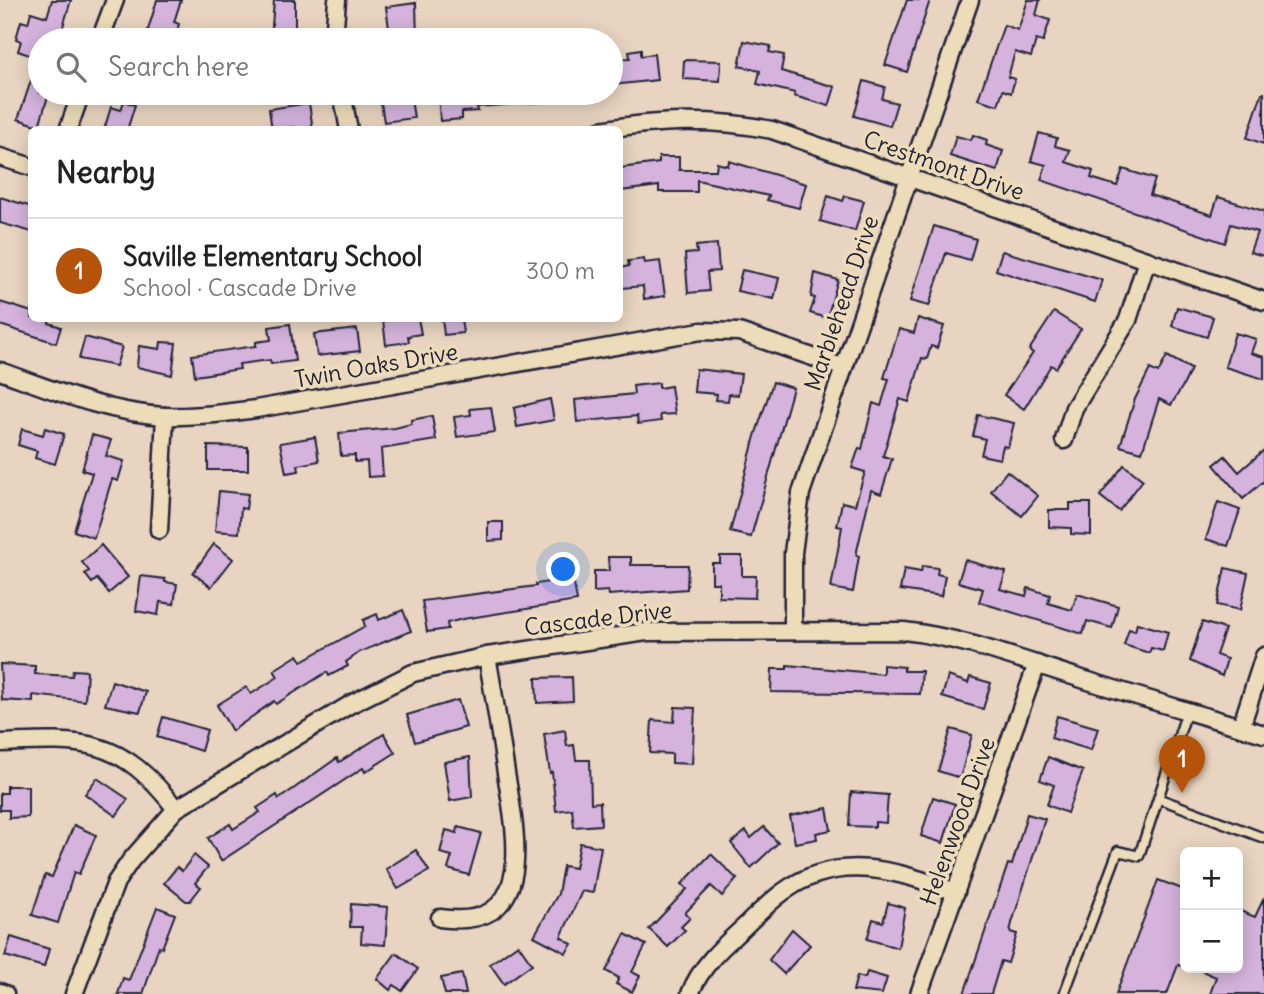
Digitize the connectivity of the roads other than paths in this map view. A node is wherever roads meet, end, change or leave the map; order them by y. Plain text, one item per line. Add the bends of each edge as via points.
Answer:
1 (115, 0) edge
2 (337, 0) edge
3 (970, 0) edge
4 (104, 28) edge
5 (335, 28) edge
6 (77, 105) edge
7 (344, 105) edge
8 (69, 126) edge
9 (348, 126) edge
10 (623, 127) edge
11 (0, 157) edge
12 (28, 166) edge
13 (910, 177) junction
14 (1147, 260) junction
15 (1264, 301) edge
16 (842, 367) junction
17 (0, 371) edge
18 (165, 416) junction
19 (1064, 440) dead end
20 (159, 530) dead end
21 (793, 629) junction
22 (487, 656) junction
23 (1264, 656) edge
24 (1037, 664) junction
25 (1187, 711) junction
26 (1241, 727) junction
27 (1264, 734) edge
28 (0, 743) edge
29 (1160, 799) junction
30 (176, 809) junction
31 (1264, 838) edge
32 (956, 892) junction
33 (440, 918) dead end
34 (74, 994) edge
35 (690, 994) edge
36 (919, 994) edge
37 (1064, 994) edge

1 - 4 street
2 - 5 street
3 - 13 street, Marblehead Drive
6 - 8 street
7 - 9 street
10 - 13 street, Crestmont Drive via 680,119 740,124 791,136
11 - 12 street
13 - 14 street, Crestmont Drive
13 - 16 street, Marblehead Drive
14 - 15 street, Crestmont Drive
14 - 19 street via 1128,320 1074,408
16 - 18 street, Twin Oaks Drive via 739,332 701,331 256,409
16 - 21 street, Marblehead Drive via 812,454 795,523
17 - 18 street, Twin Oaks Drive via 105,407
18 - 20 street
21 - 22 street, Cascade Drive via 646,632
21 - 24 street, Cascade Drive via 934,634
22 - 30 street, Cascade Drive via 437,665 390,682
22 - 33 street via 515,819 516,869 493,910 473,920
23 - 26 street
24 - 25 street, Cascade Drive
24 - 32 street, Helenwood Drive
25 - 26 street, Cascade Drive
25 - 29 lane
26 - 27 street, Cascade Drive
28 - 30 street via 62,740 107,748 142,770
29 - 31 lane
29 - 37 lane via 1139,856 1118,851
30 - 34 street, Cascade Drive via 116,882
32 - 35 street via 909,875 861,866 804,879 783,892 719,951
32 - 36 street, Helenwood Drive

